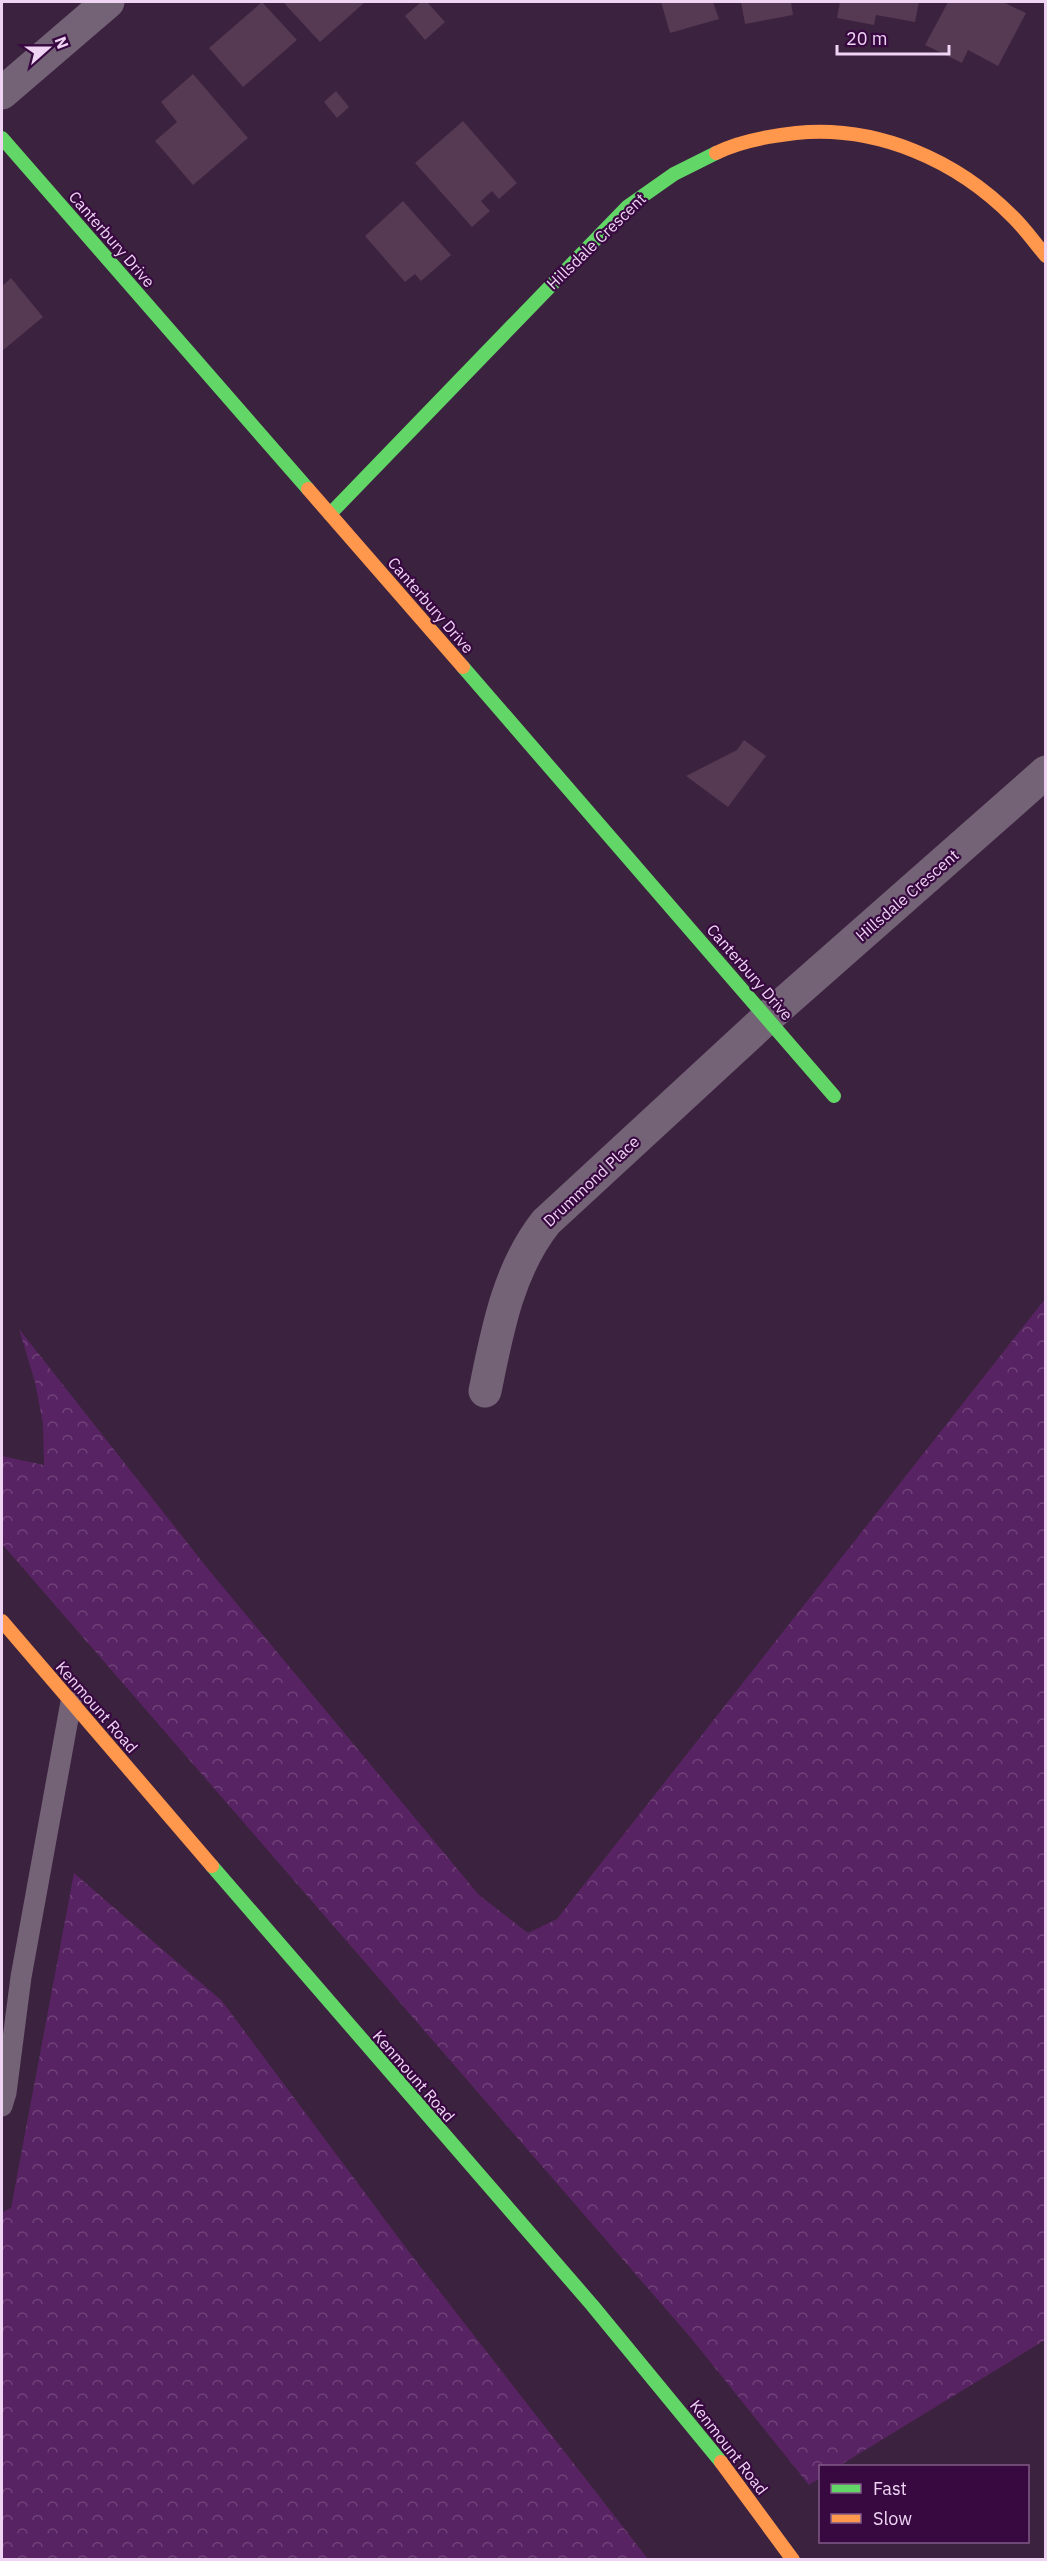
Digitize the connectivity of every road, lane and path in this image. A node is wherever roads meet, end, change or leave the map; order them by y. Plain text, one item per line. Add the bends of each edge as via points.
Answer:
1 (108, 2) edge
2 (2, 93) edge
3 (2, 138) edge
4 (1046, 256) edge
5 (330, 514) junction
6 (1046, 772) edge
7 (768, 1017) junction
8 (834, 1096) dead end
9 (485, 1391) dead end
10 (2, 1621) edge
11 (71, 1702) junction
12 (2, 2106) edge
13 (793, 2559) edge

1 - 2 street
3 - 5 street, Canterbury Drive
4 - 5 street, Hillsdale Crescent via 1012,215 986,192 944,165 905,147 862,135 817,130 734,145 667,177 627,207
5 - 7 street, Canterbury Drive
6 - 7 street, Hillsdale Crescent
7 - 8 street, Canterbury Drive
7 - 9 street, Drummond Place via 546,1222 531,1241 510,1288
10 - 11 street, Kenmount Road
11 - 12 lane
11 - 13 street, Kenmount Road via 592,2305 708,2444

